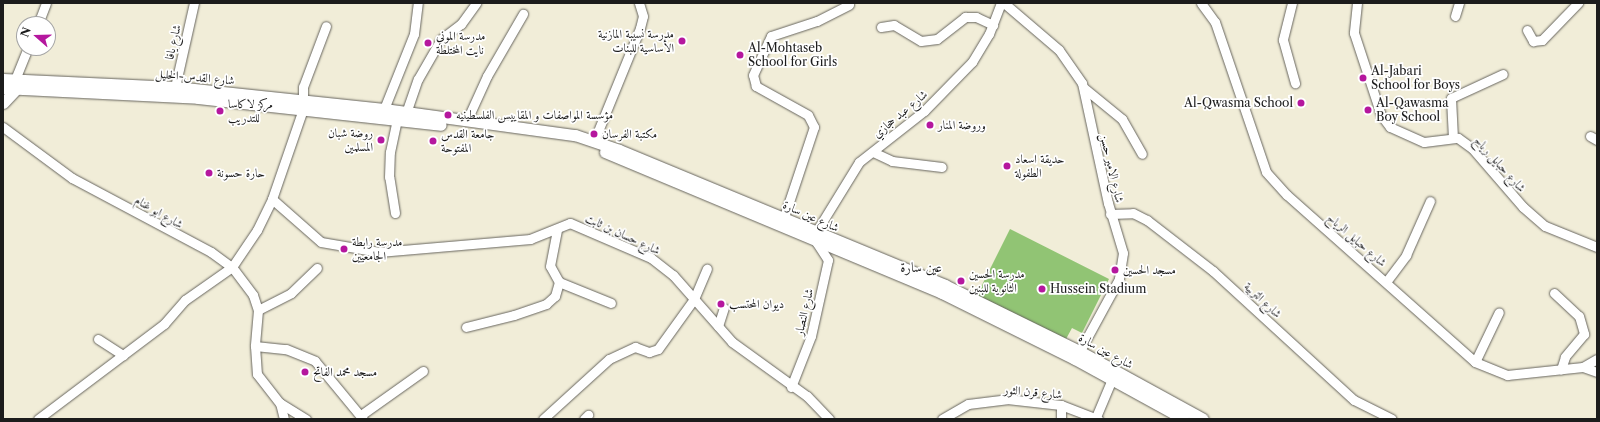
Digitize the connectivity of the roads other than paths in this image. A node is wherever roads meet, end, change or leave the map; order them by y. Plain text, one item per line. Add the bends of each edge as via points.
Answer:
1 (46, 3) edge
2 (194, 3) edge
3 (418, 3) edge
4 (476, 3) edge
5 (639, 3) edge
6 (1001, 3) edge
7 (1004, 3) edge
8 (1201, 3) edge
9 (1292, 3) edge
10 (1357, 3) edge
11 (1459, 3) edge
12 (1578, 3) edge
13 (849, 5) dead end
14 (523, 14) dead end
15 (41, 16) edge
16 (1454, 16) dead end
17 (993, 25) junction
18 (326, 26) dead end
19 (882, 27) dead end
20 (1527, 30) dead end
21 (24, 56) edge
22 (1503, 74) dead end
23 (1295, 83) dead end
24 (11, 86) edge
25 (175, 87) junction
26 (1084, 88) junction
27 (4, 105) edge
28 (302, 105) junction
29 (384, 113) junction
30 (402, 116) junction
31 (467, 120) junction
32 (3, 127) edge
33 (1453, 138) junction
34 (594, 141) junction
35 (873, 152) junction
36 (1142, 154) dead end
37 (942, 167) dead end
38 (272, 199) junction
39 (1430, 200) dead end
40 (395, 213) dead end
41 (1110, 214) junction
42 (784, 217) junction
43 (557, 229) junction
44 (817, 237) junction
45 (1597, 248) edge
46 (232, 267) junction
47 (317, 268) dead end
48 (707, 269) dead end
49 (559, 282) junction
50 (1386, 282) junction
51 (1554, 293) dead end
52 (694, 298) junction
53 (611, 303) dead end
54 (724, 308) dead end
55 (258, 310) junction
56 (1499, 312) dead end
57 (718, 326) junction
58 (466, 327) dead end
59 (98, 339) dead end
60 (255, 346) junction
61 (123, 355) junction
62 (1077, 355) junction
63 (1597, 359) edge
64 (1475, 362) junction
65 (1583, 367) junction
66 (1561, 369) junction
67 (423, 371) dead end
68 (1597, 372) edge
69 (1112, 379) junction
70 (791, 387) junction
71 (280, 402) junction
72 (1061, 405) junction
73 (362, 417) edge
74 (1097, 418) edge
75 (38, 419) edge
76 (284, 419) edge
77 (306, 419) edge
78 (543, 419) edge
79 (829, 419) edge
80 (942, 419) edge
81 (1061, 419) edge
82 (1184, 419) edge
83 (1203, 419) edge
84 (1392, 419) edge

1 - 15 street
2 - 25 street, شارع يافا
3 - 29 street via 414,34
4 - 30 street via 461,24 441,39 418,79
5 - 34 street via 643,16 640,28
6 - 17 street, شارع عبد حجازي
7 - 26 street, شارع الامير حسن via 1060,50
8 - 50 street, شارع حبايل الرياح via 1216,22 1266,172
9 - 23 street via 1283,40
10 - 33 street via 1354,33 1386,124 1424,142
11 - 16 street
12 - 20 street via 1542,40 1533,41
13 - 42 street via 818,21 771,36 752,75 756,86 808,115 813,123 813,135
14 - 31 street via 487,76
17 - 19 street via 976,17 965,17 937,38 921,41 894,25
17 - 35 street, شارع عبد حجازي via 978,54 958,78
18 - 28 street via 303,87
21 - 24 street
22 - 33 street via 1451,98
24 - 25 main road, شارع القدس-الخليل
24 - 27 main road
24 - 27 main road
24 - 28 main road, شارع القدس-الخليل
25 - 28 main road, شارع القدس-الخليل
26 - 36 street via 1122,119
26 - 41 street, شارع الامير حسن
28 - 29 main road, شارع القدس-الخليل
28 - 38 street
29 - 30 main road, شارع عين سارة
30 - 31 main road, شارع عين سارة
30 - 40 street via 390,152 389,177
30 - 44 main road, شارع عين سارة via 592,147
31 - 34 main road, شارع عين سارة via 556,132
32 - 46 street, شارع ابو غنام via 72,178 211,252
33 - 45 street, شارع حبايل رياح via 1472,148 1523,207 1545,226
34 - 42 main road, شارع عين سارة
35 - 37 street via 892,161
35 - 44 street, شارع عبد حجازي via 859,162
38 - 43 street, شارع حسان بن ثابت via 321,242 379,252 530,238
38 - 46 street via 257,230
39 - 50 street via 1411,246
41 - 62 street, شارع الامير حسن via 1123,253 1123,268
41 - 84 street, شارع التربية via 1133,213 1147,220 1213,271 1354,400
42 - 44 main road, شارع عين سارة
43 - 49 street via 550,266
43 - 52 street, شارع حسان بن ثابت via 570,223 651,258 673,275
44 - 62 main road, شارع عين سارة
44 - 70 street, شارع النصار via 828,260 811,336
46 - 55 street, شارع ابو غنام via 253,295
46 - 61 street via 185,300 164,324
47 - 55 street via 291,293
48 - 52 street
49 - 53 street
49 - 58 street via 555,296 546,304
50 - 64 street, شارع حبايل الرياح
51 - 66 street via 1579,316 1584,334 1564,357
52 - 57 street, شارع حسان بن ثابت
52 - 78 street via 658,349 649,352 635,347 609,359
54 - 57 street
55 - 60 street, شارع ابو غنام
56 - 64 street
57 - 70 street, شارع حسان بن ثابت via 732,342
59 - 61 street
60 - 71 street, شارع ابو غنام via 258,374
60 - 73 street via 286,349 315,361
61 - 75 street
62 - 69 main road, شارع عين سارة
62 - 83 main road, شارع عين سارة
63 - 65 street
64 - 66 street, شارع حبايل الرياح via 1507,375
65 - 66 street, شارع حبايل الرياح
65 - 68 street, شارع حبايل الرياح
67 - 73 street
69 - 74 street
69 - 82 main road, شارع عين سارة
70 - 79 street, شارع حسان بن ثابت via 807,396
71 - 76 street
71 - 77 street
72 - 74 street, شارع قرن الثور
72 - 80 street, شارع قرن الثور via 1007,400 968,404
72 - 81 street

